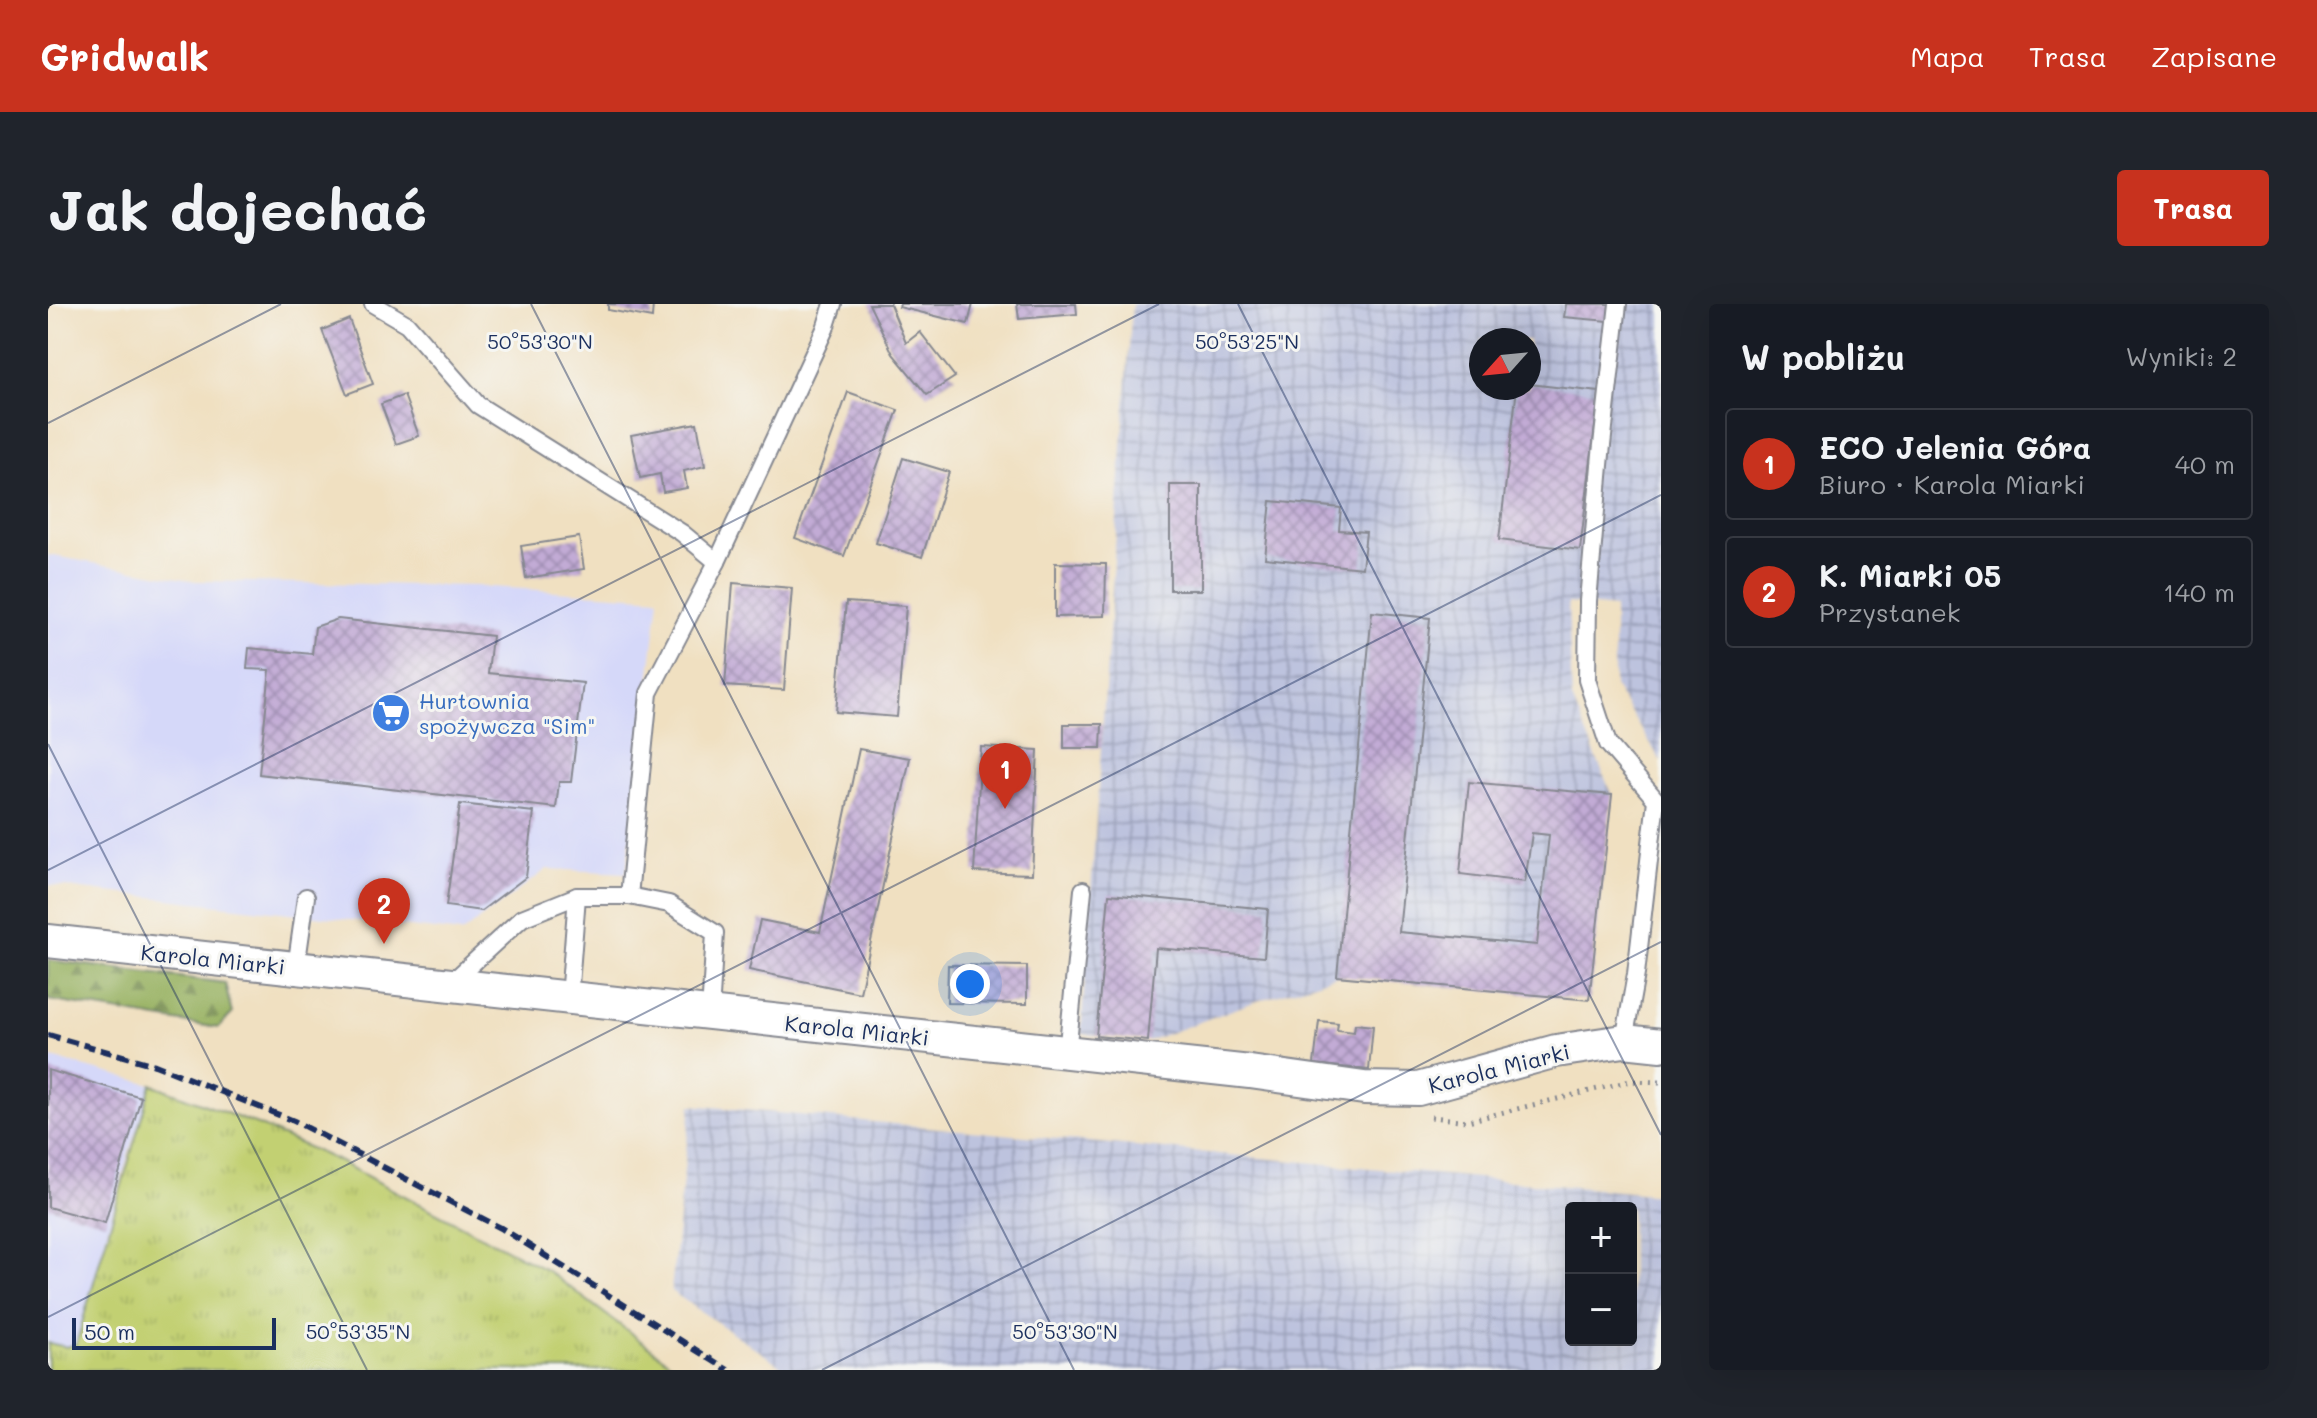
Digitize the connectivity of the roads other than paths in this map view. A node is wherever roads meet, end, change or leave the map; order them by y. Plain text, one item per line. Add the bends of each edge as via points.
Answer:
1 (373, 304) edge
2 (833, 304) edge
3 (1618, 304) edge
4 (717, 562) junction
5 (1083, 890) dead end
6 (577, 896) junction
7 (629, 896) junction
8 (306, 897) dead end
9 (48, 941) edge
10 (296, 968) junction
11 (448, 985) junction
12 (569, 998) junction
13 (710, 1013) junction
14 (1624, 1041) junction
15 (1661, 1045) edge
16 (1067, 1054) junction

1 - 4 lane via 407,324 478,405 682,533
2 - 4 lane
3 - 14 lane via 1588,601 1587,680 1608,744 1656,800
4 - 7 lane via 649,693
5 - 16 lane
6 - 7 lane
6 - 11 lane via 522,918
6 - 12 lane
7 - 13 lane via 669,904 715,933
8 - 10 lane
9 - 10 street, Karola Miarki
10 - 11 street, Karola Miarki
11 - 12 street, Karola Miarki
12 - 13 street, Karola Miarki
13 - 16 street, Karola Miarki
14 - 15 street, Karola Miarki
14 - 16 street, Karola Miarki via 1556,1051 1418,1089 1364,1088

